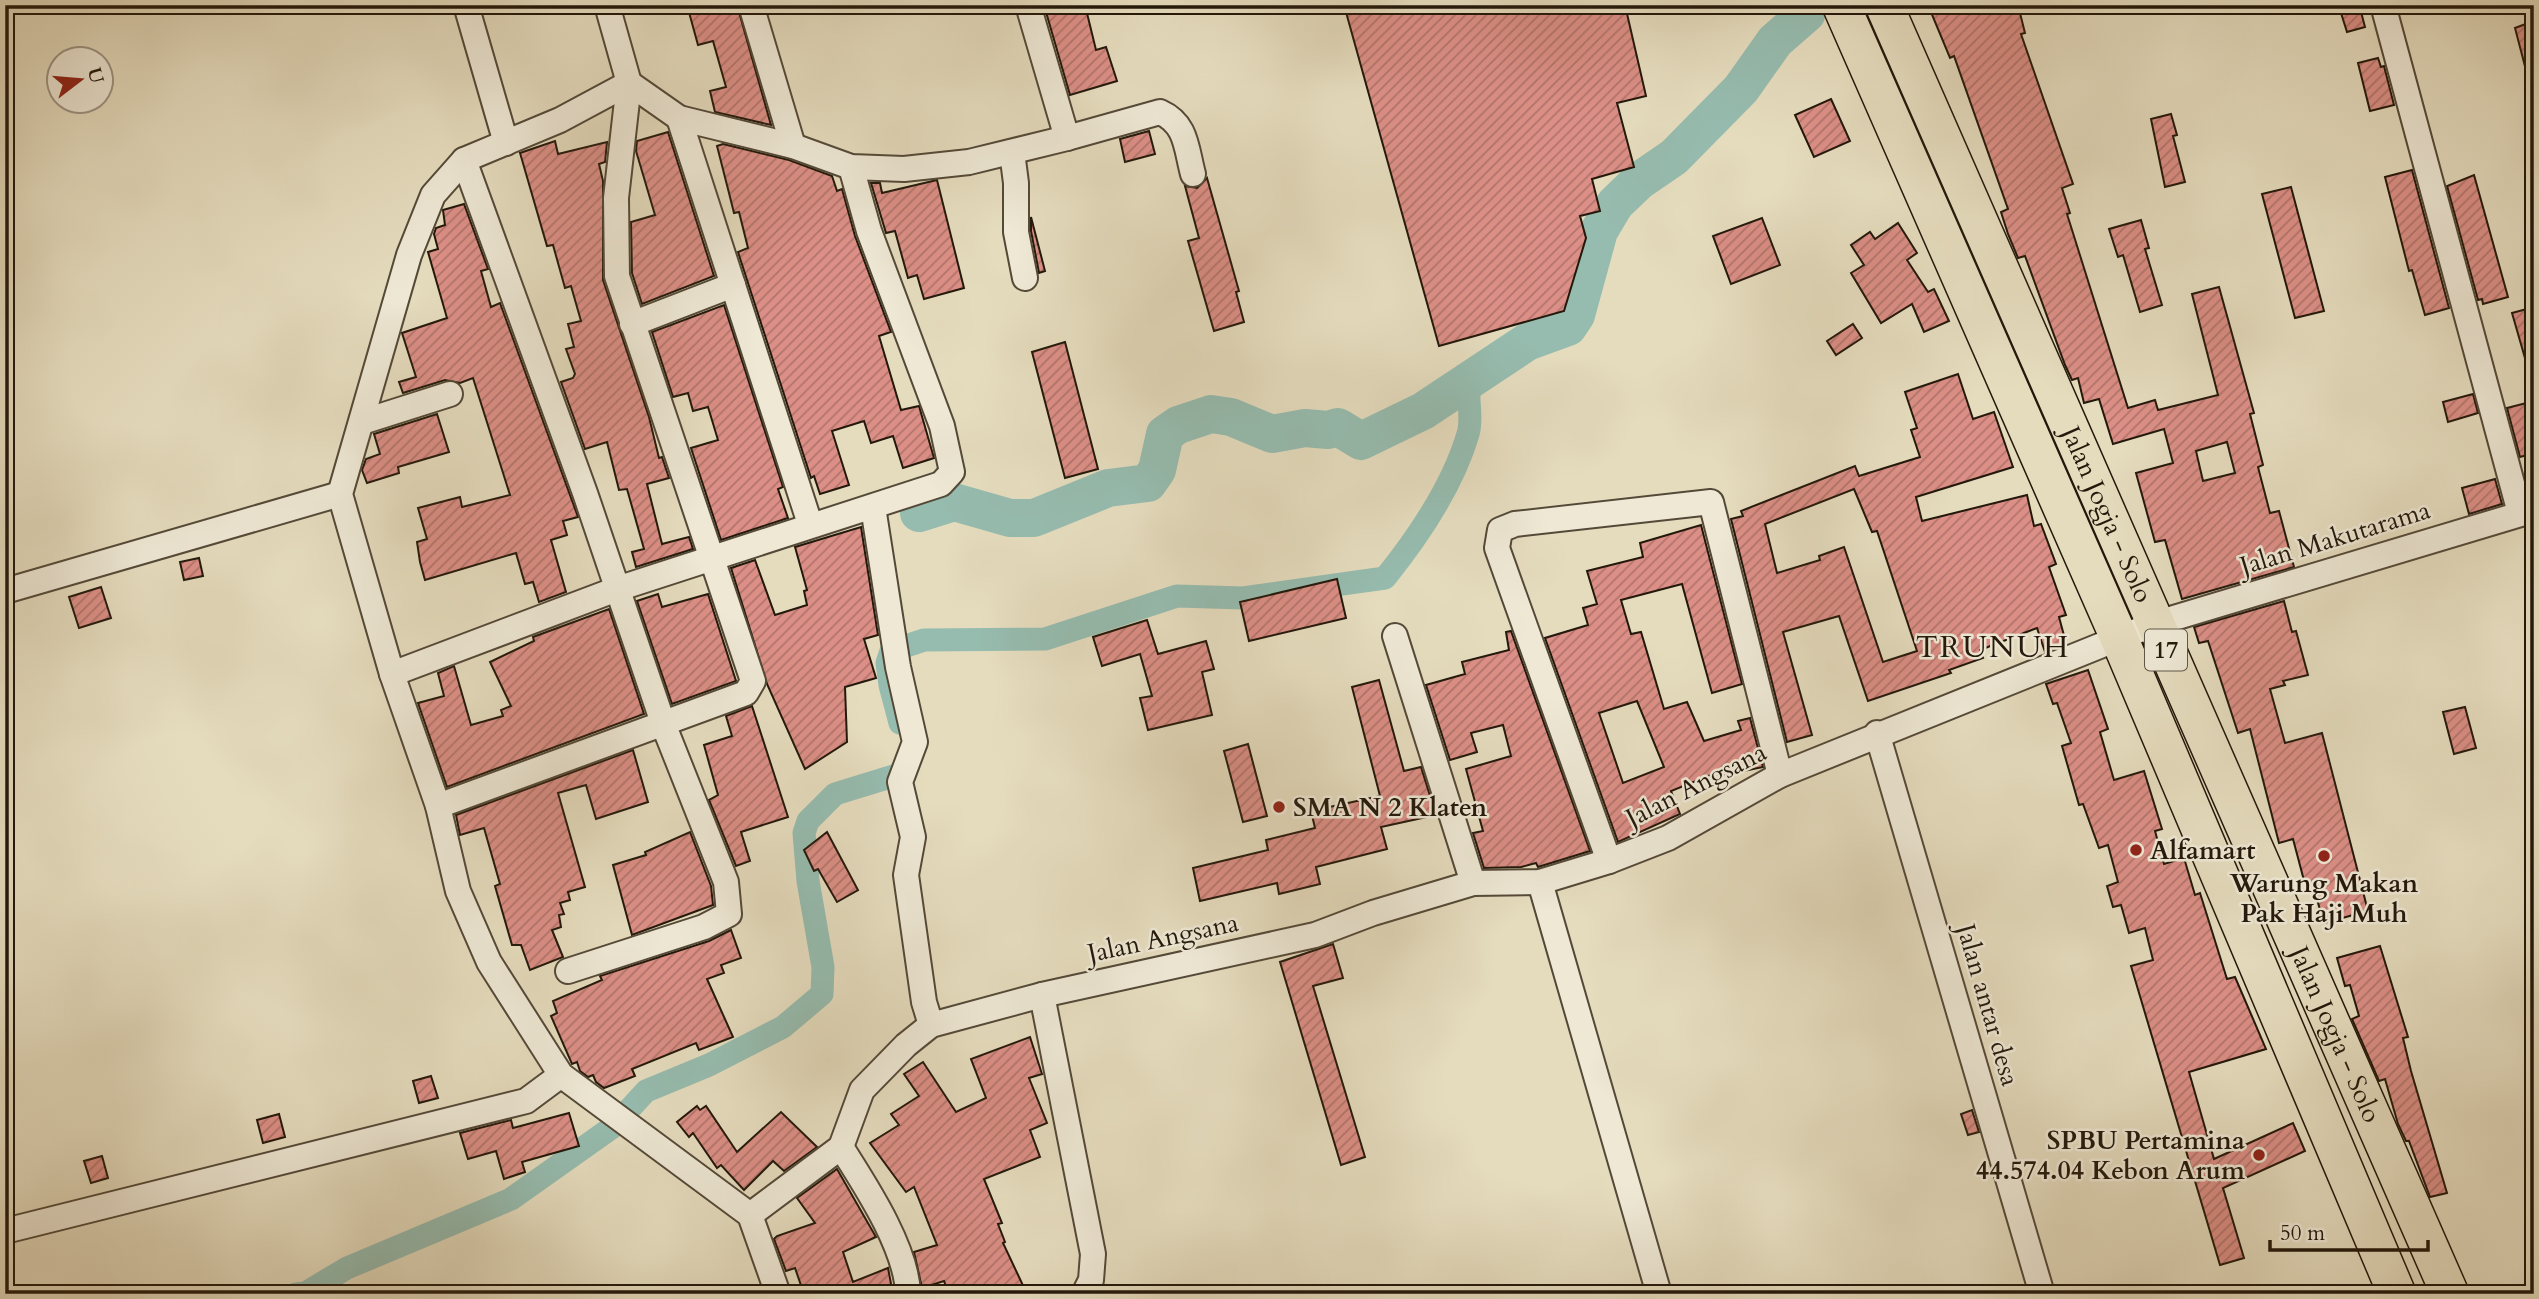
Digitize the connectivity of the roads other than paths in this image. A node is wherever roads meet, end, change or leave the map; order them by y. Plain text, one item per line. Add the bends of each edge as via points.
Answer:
1 (466, 5) edge
2 (607, 5) edge
3 (751, 5) edge
4 (1028, 5) edge
5 (1841, 5) edge
6 (1884, 5) edge
7 (2383, 5) edge
8 (629, 83) junction
9 (679, 118) junction
10 (1066, 138) junction
11 (506, 143) junction
12 (793, 146) junction
13 (1012, 152) junction
14 (464, 160) junction
15 (851, 167) junction
16 (1193, 174) dead end
17 (1025, 278) dead end
18 (733, 285) junction
19 (632, 324) junction
20 (450, 394) dead end
21 (362, 422) junction
22 (340, 494) junction
23 (873, 507) junction
24 (2527, 512) edge
25 (810, 524) junction
26 (710, 558) junction
27 (617, 589) junction
28 (5, 591) edge
29 (2154, 624) junction
30 (1395, 636) dead end
31 (2120, 640) junction
32 (392, 674) junction
33 (664, 726) junction
34 (1877, 733) junction
35 (1780, 775) junction
36 (438, 806) junction
37 (1609, 861) junction
38 (1540, 882) junction
39 (1473, 883) junction
40 (568, 971) dead end
41 (1042, 995) junction
42 (931, 1025) junction
43 (561, 1075) junction
44 (841, 1147) junction
45 (750, 1215) junction
46 (5, 1231) edge
47 (778, 1294) edge
48 (908, 1294) edge
49 (1084, 1294) edge
50 (1659, 1294) edge
51 (2042, 1294) edge
52 (2397, 1294) edge
53 (2449, 1294) edge

1 - 11 street
2 - 8 street
3 - 12 street
4 - 10 street
5 - 31 highway, Jalan Jogja - Solo / 17
6 - 29 highway, Jalan Jogja - Solo / 17
7 - 24 street
8 - 9 street
8 - 11 street
8 - 19 street via 618,168 616,246 617,276
9 - 12 street
9 - 18 street
10 - 13 street
10 - 16 street via 1160,112 1175,118 1182,130
11 - 14 street
12 - 15 street
13 - 15 street via 905,169
13 - 17 street via 1016,232
14 - 21 street via 433,195 409,255
14 - 27 street
15 - 23 street via 869,231 942,426 952,472 940,484
18 - 19 street
18 - 25 street
19 - 26 street
20 - 21 street
21 - 22 street
22 - 28 street
22 - 32 street
23 - 25 street
23 - 42 street via 898,667 915,742 900,782 913,837 906,874
24 - 29 street, Jalan Makutarama
25 - 26 street
26 - 27 street
26 - 33 street via 753,681 746,693
27 - 32 street
27 - 33 street
29 - 31 street, Jalan Makutarama
29 - 53 highway, Jalan Jogja - Solo / 17
30 - 39 street
31 - 34 street, Jalan Angsana
31 - 52 highway, Jalan Jogja - Solo / 17
32 - 36 street
33 - 36 street
33 - 40 street via 726,882 729,914 705,927
34 - 35 street, Jalan Angsana
34 - 51 street, Jalan antar desa
35 - 37 street, Jalan Angsana via 1668,838
35 - 37 street via 1711,502 1515,524 1500,530 1497,548
36 - 43 street via 458,891 489,962
37 - 38 street, Jalan Angsana
38 - 39 street, Jalan Angsana
38 - 50 street
39 - 41 street, Jalan Angsana via 1315,934
41 - 42 street, Jalan Angsana
41 - 49 street via 1093,1254 1091,1280
42 - 44 street via 862,1090
43 - 45 street
43 - 46 street via 526,1101
44 - 45 street
44 - 48 street via 878,1208 908,1279
45 - 47 street

